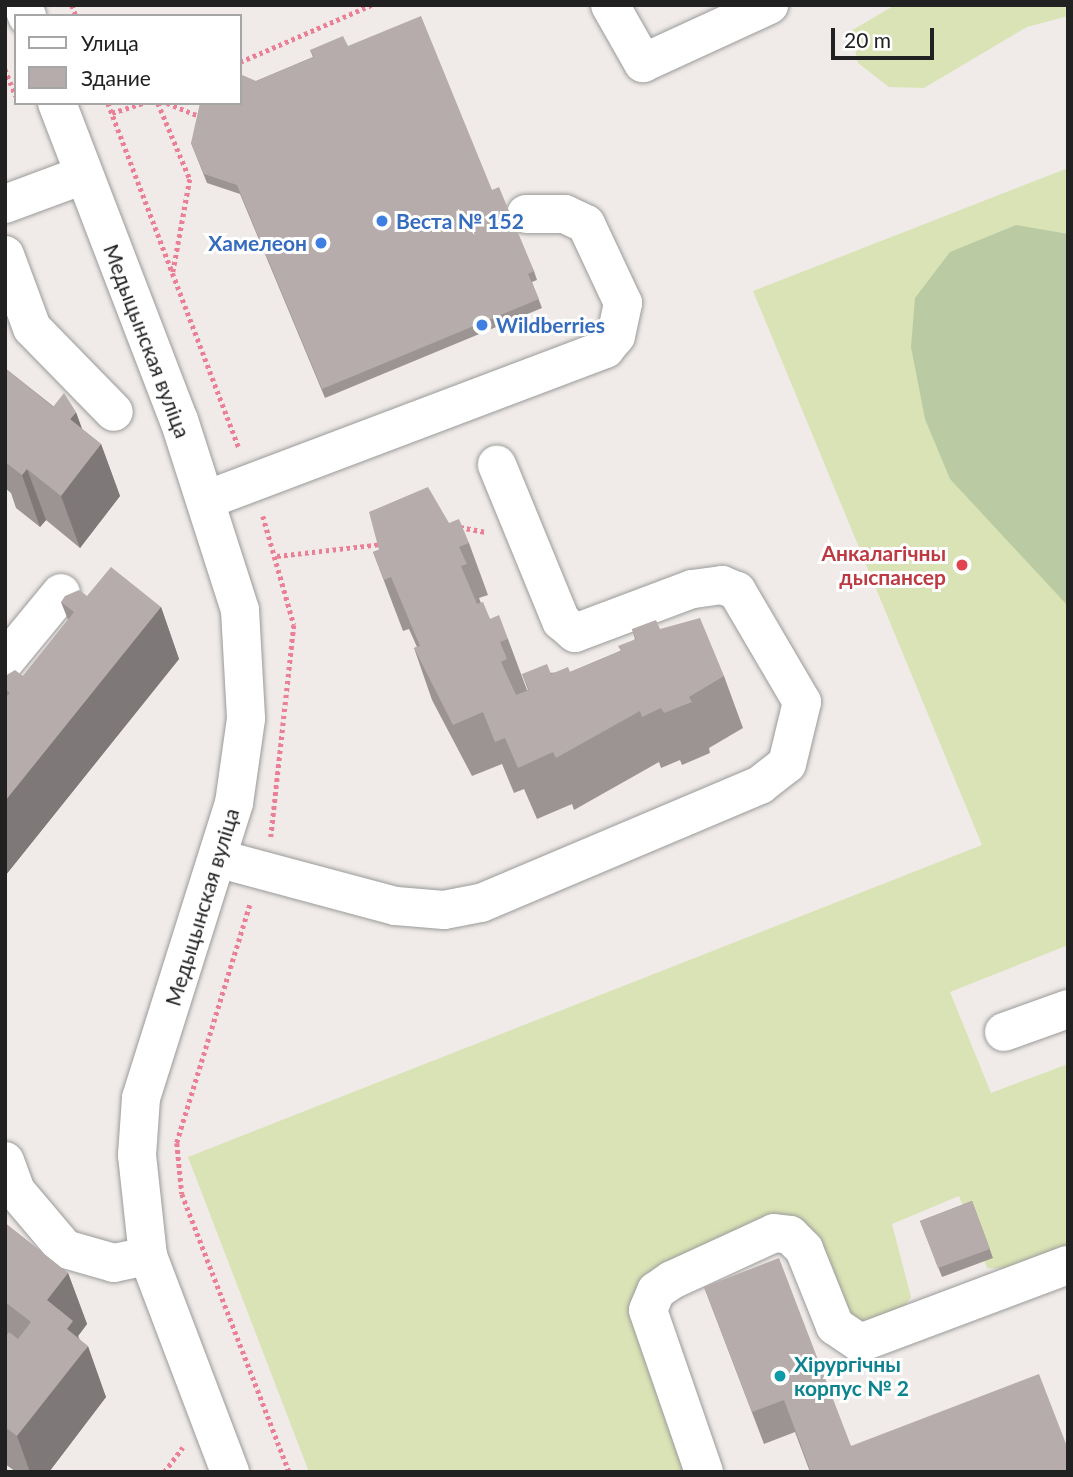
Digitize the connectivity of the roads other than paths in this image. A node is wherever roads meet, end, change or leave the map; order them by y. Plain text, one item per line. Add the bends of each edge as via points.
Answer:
1 (610, 5) edge
2 (769, 5) edge
3 (58, 105) edge
4 (83, 175) junction
5 (5, 204) edge
6 (526, 214) dead end
7 (5, 255) edge
8 (114, 412) dead end
9 (497, 464) dead end
10 (206, 500) junction
11 (61, 593) dead end
12 (5, 661) edge
13 (220, 859) junction
14 (1068, 1009) edge
15 (1004, 1032) dead end
16 (5, 1161) edge
17 (148, 1256) junction
18 (1064, 1277) edge
19 (230, 1472) edge
20 (704, 1472) edge

1 - 2 street via 643,63
3 - 4 street, Медыцынская вуліца
4 - 5 street
4 - 10 street, Медыцынская вуліца
6 - 10 street via 565,214 586,224 623,303 616,335 605,349
7 - 8 street via 32,328
9 - 13 street via 561,621 575,633 692,589 722,585 737,592 802,702 788,764 760,785 481,903 444,910 396,906
10 - 13 street, Медыцынская вуліца via 240,610 247,664 246,719
11 - 12 street
13 - 17 street, Медыцынская вуліца via 141,1098 137,1155
14 - 15 street
16 - 17 street via 16,1191 65,1249 114,1263
17 - 19 street, Медыцынская вуліца
18 - 20 street via 860,1343 835,1326 804,1249 790,1235 774,1233 672,1280 656,1291 648,1310

